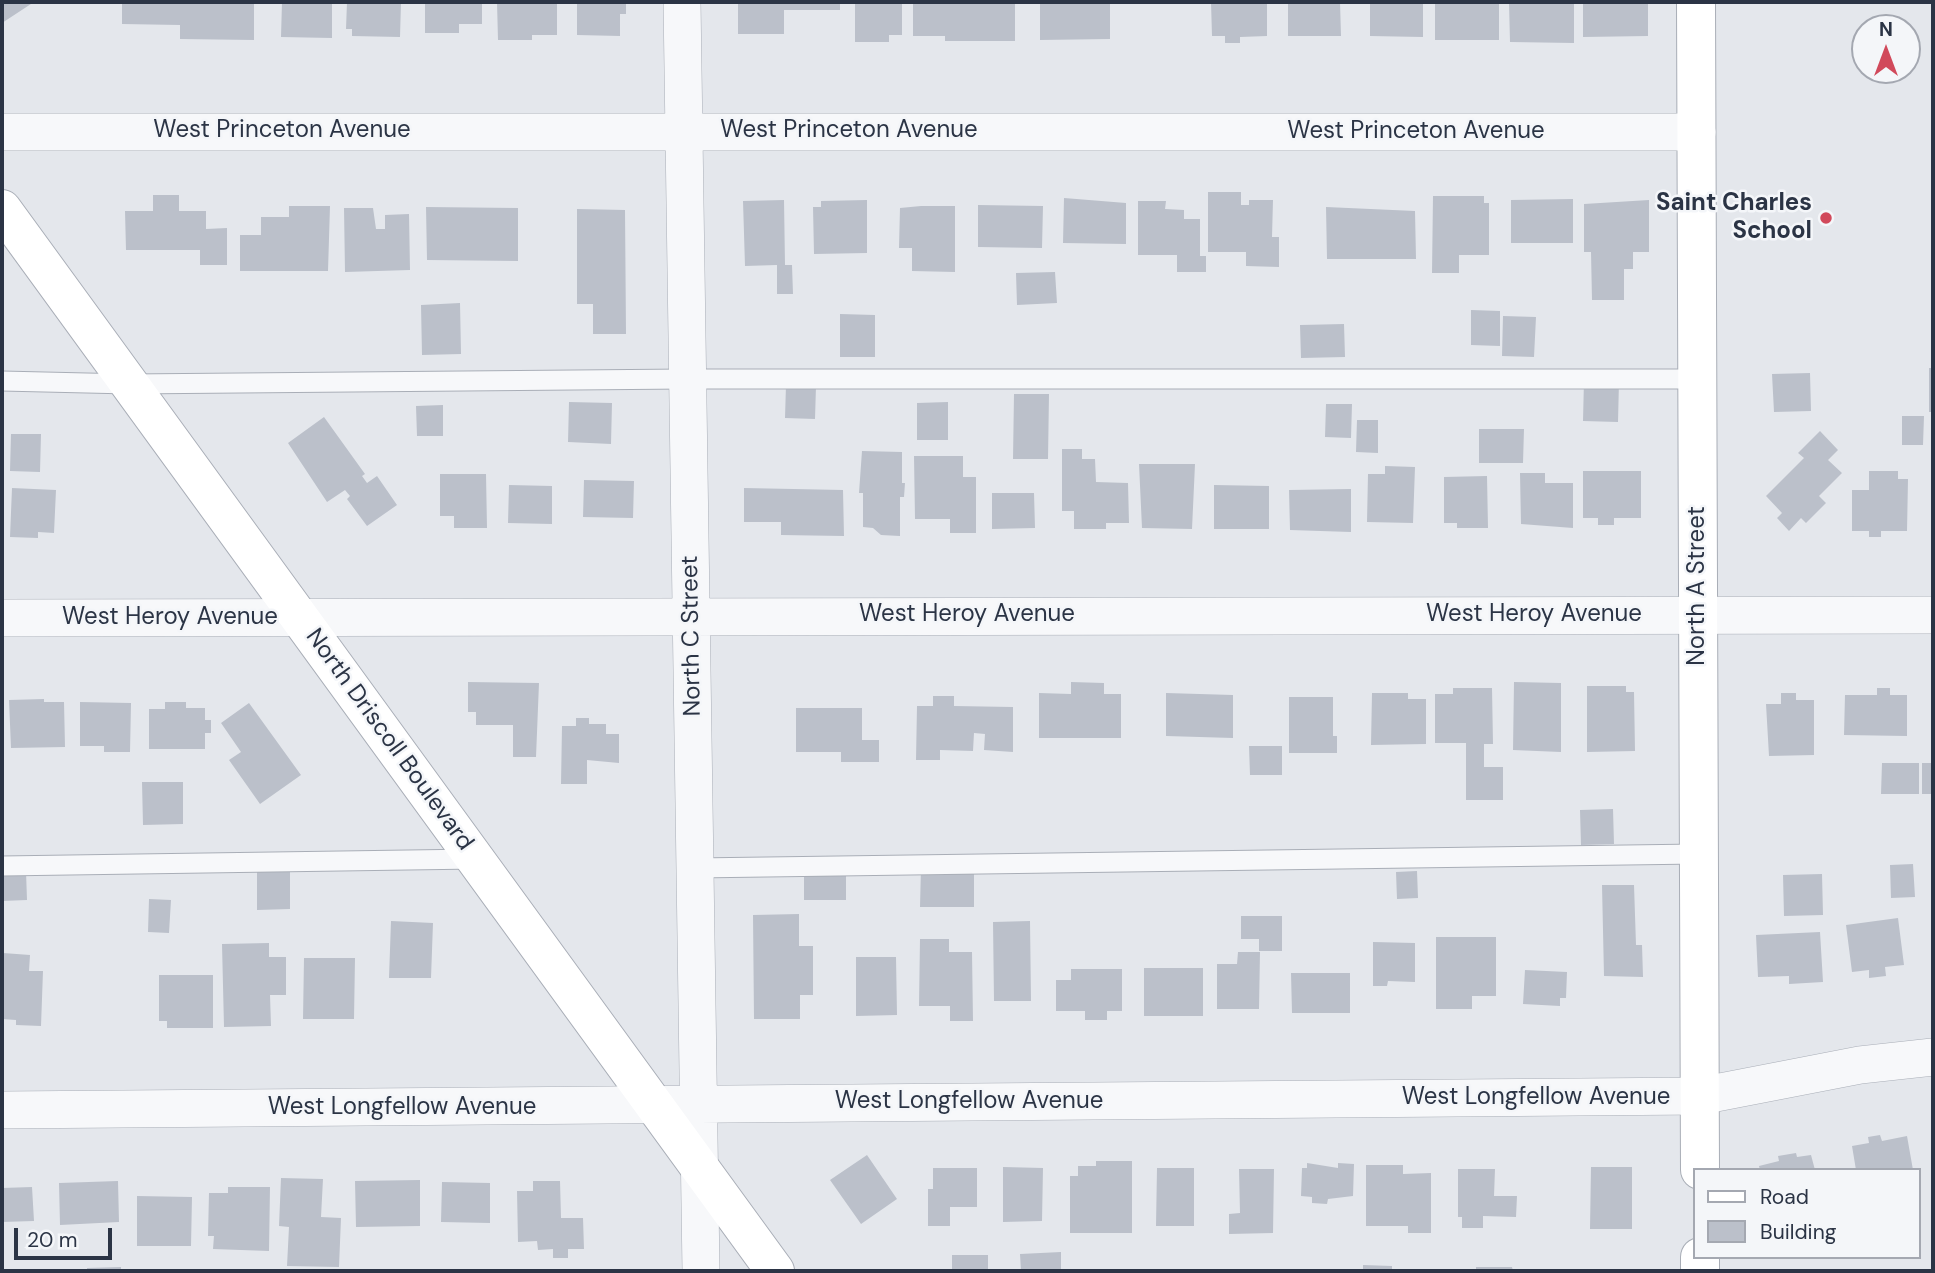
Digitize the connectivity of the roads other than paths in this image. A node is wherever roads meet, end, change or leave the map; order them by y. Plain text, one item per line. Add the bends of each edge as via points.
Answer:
1 (682, 2) edge
2 (1696, 2) edge
3 (684, 131) junction
4 (2, 132) edge
5 (1697, 132) junction
6 (2, 209) edge
7 (687, 379) junction
8 (1697, 379) junction
9 (2, 380) edge
10 (129, 384) junction
11 (693, 615) junction
12 (1698, 615) junction
13 (1933, 615) edge
14 (2, 618) edge
15 (300, 618) junction
16 (1698, 854) junction
17 (476, 859) junction
18 (2, 866) edge
19 (695, 868) junction
20 (1933, 1057) edge
21 (1700, 1096) junction
22 (698, 1104) junction
23 (657, 1106) junction
24 (2, 1110) edge
25 (1700, 1168) edge
26 (700, 1169) junction
27 (701, 1271) edge
28 (775, 1271) edge

1 - 3 street, North C Street
2 - 5 main road, North A Street
3 - 4 street, West Princeton Avenue
3 - 5 street, West Princeton Avenue
3 - 7 street, North C Street
5 - 8 main road, North A Street
6 - 10 main road, North Driscoll Boulevard
7 - 8 lane
7 - 10 lane
7 - 11 street, North C Street
8 - 12 main road, North A Street
9 - 10 lane
10 - 15 main road, North Driscoll Boulevard
11 - 12 street, West Heroy Avenue
11 - 15 street, West Heroy Avenue
11 - 19 street, North C Street
12 - 13 street, West Heroy Avenue
12 - 16 main road, North A Street
14 - 15 street, West Heroy Avenue
15 - 17 main road, North Driscoll Boulevard
16 - 19 lane
16 - 21 main road, North A Street
17 - 18 lane
17 - 23 main road, North Driscoll Boulevard
19 - 22 street, North C Street
20 - 21 street, West Longfellow Avenue via 1860,1065
21 - 22 street, West Longfellow Avenue
21 - 25 main road, North A Street
22 - 23 street, West Longfellow Avenue
22 - 26 street, North C Street
23 - 24 street, West Longfellow Avenue
23 - 26 main road, North Driscoll Boulevard
26 - 27 street, North C Street
26 - 28 main road, North Driscoll Boulevard

